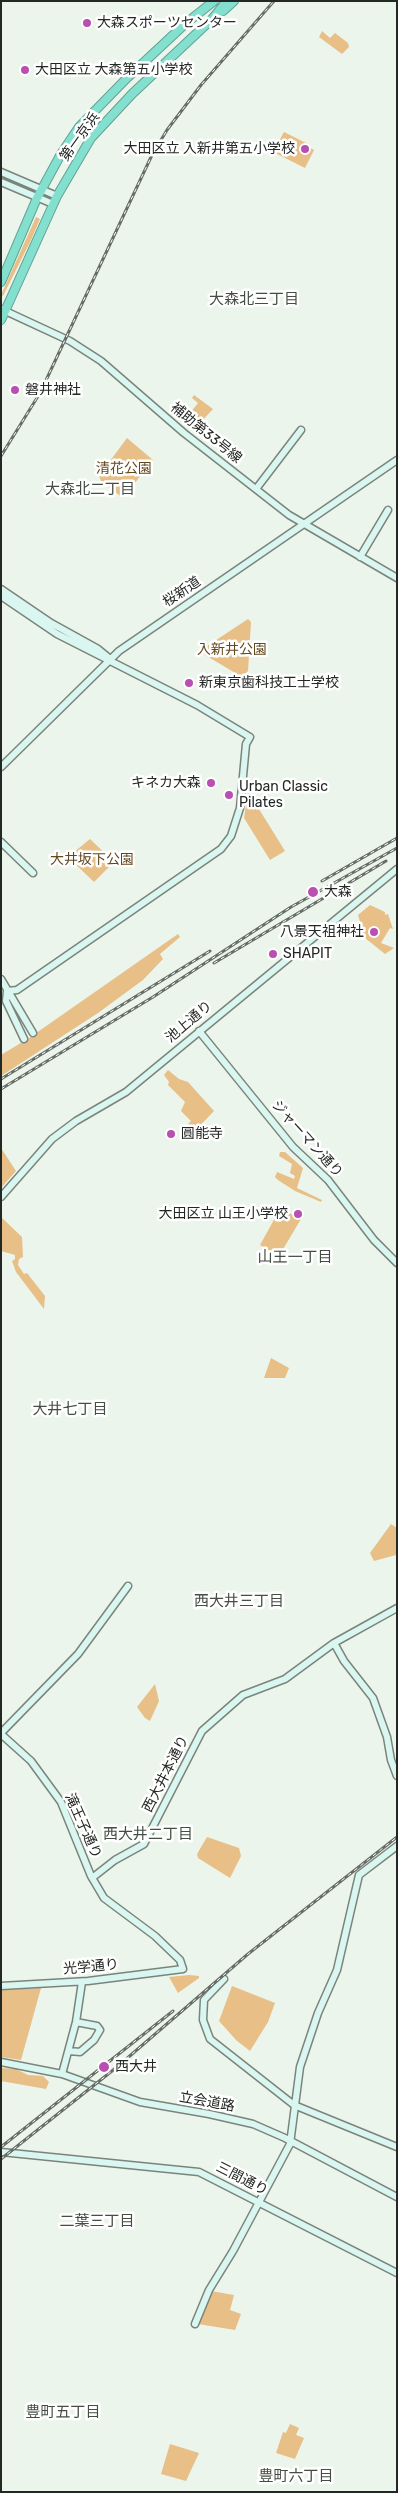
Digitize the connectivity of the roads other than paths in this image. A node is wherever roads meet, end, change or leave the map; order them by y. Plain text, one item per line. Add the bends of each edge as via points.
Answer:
1 (206, 1) edge
2 (214, 1) edge
3 (227, 1) edge
4 (234, 1) edge
5 (190, 20) junction
6 (212, 20) junction
7 (1, 172) edge
8 (1, 182) edge
9 (41, 190) junction
10 (37, 198) junction
11 (55, 200) junction
12 (1, 282) edge
13 (3, 310) edge
14 (1, 320) edge
15 (301, 430) dead end
16 (397, 460) edge
17 (256, 489) junction
18 (388, 510) dead end
19 (303, 525) junction
20 (360, 557) junction
21 (397, 578) edge
22 (1, 589) edge
23 (1, 596) edge
24 (110, 659) junction
25 (1, 767) edge
26 (1, 842) edge
27 (397, 869) edge
28 (33, 873) dead end
29 (1, 980) edge
30 (7, 991) junction
31 (198, 1031) junction
32 (33, 1033) dead end
33 (24, 1039) dead end
34 (1, 1196) edge
35 (397, 1263) edge
36 (128, 1586) dead end
37 (397, 1608) edge
38 (334, 1643) junction
39 (1, 1733) edge
40 (397, 1776) edge
41 (397, 1846) edge
42 (92, 1878) junction
43 (183, 1969) joint
44 (224, 1979) dead end
45 (82, 1982) junction
46 (1, 1986) edge
47 (76, 2022) junction
48 (69, 2051) junction
49 (1, 2062) edge
50 (66, 2075) junction
51 (294, 2106) junction
52 (290, 2141) junction
53 (397, 2147) edge
54 (1, 2152) edge
55 (397, 2197) edge
56 (259, 2202) junction
57 (397, 2273) edge
58 (195, 2324) dead end

1 - 5 highway
2 - 5 highway, 第一京浜
3 - 6 highway, 第一京浜
4 - 6 highway
5 - 9 highway, 第一京浜 via 83,122
6 - 11 highway, 第一京浜 via 101,126
7 - 9 street
8 - 10 street
9 - 10 highway, 第一京浜
9 - 11 street
10 - 11 street
10 - 12 highway, 第一京浜
11 - 13 highway, 第一京浜
13 - 14 highway, 第一京浜
13 - 17 street, 補助第33号線 via 70,341 101,360 184,433
15 - 17 street
16 - 19 street, 桜新道
17 - 19 street, 補助第33号線
18 - 20 street
19 - 20 street, 補助第33号線
19 - 24 street, 桜新道
20 - 21 street, 補助第33号線
22 - 24 street
23 - 24 street via 51,630 98,656
24 - 25 street, 桜新道
24 - 30 street via 250,737 246,744 236,824 225,845 216,853 21,988
26 - 28 street
27 - 31 street, 池上通り
29 - 30 street
30 - 32 street
30 - 33 street via 6,1001
31 - 34 street, 池上通り via 126,1092 52,1138
31 - 35 street, ジャーマン通り via 293,1147 328,1180 374,1240
36 - 39 street via 78,1654
37 - 38 street, 西大井本通り
38 - 40 street via 373,1698 388,1737 390,1760
38 - 42 street, 西大井本通り via 285,1678 243,1695 202,1731 144,1844
39 - 42 street, 滝王子通り via 25,1755 61,1802
41 - 51 street via 359,1875 337,1970 300,2067
42 - 43 street, 滝王子通り via 104,1898 155,1936 180,1960
43 - 45 street, 光学通り
44 - 51 street via 204,2000 203,2020 210,2039
45 - 46 street, 光学通り
45 - 47 street
47 - 48 street
47 - 48 street via 97,2026 100,2030 80,2052
48 - 50 street
49 - 50 street
50 - 52 street, 立会道路 via 140,2102 254,2124
51 - 52 street
51 - 53 street
52 - 55 street, 立会道路
52 - 56 street
54 - 56 street, 三間通り via 199,2172
56 - 57 street, 三間通り
56 - 58 street via 209,2290

